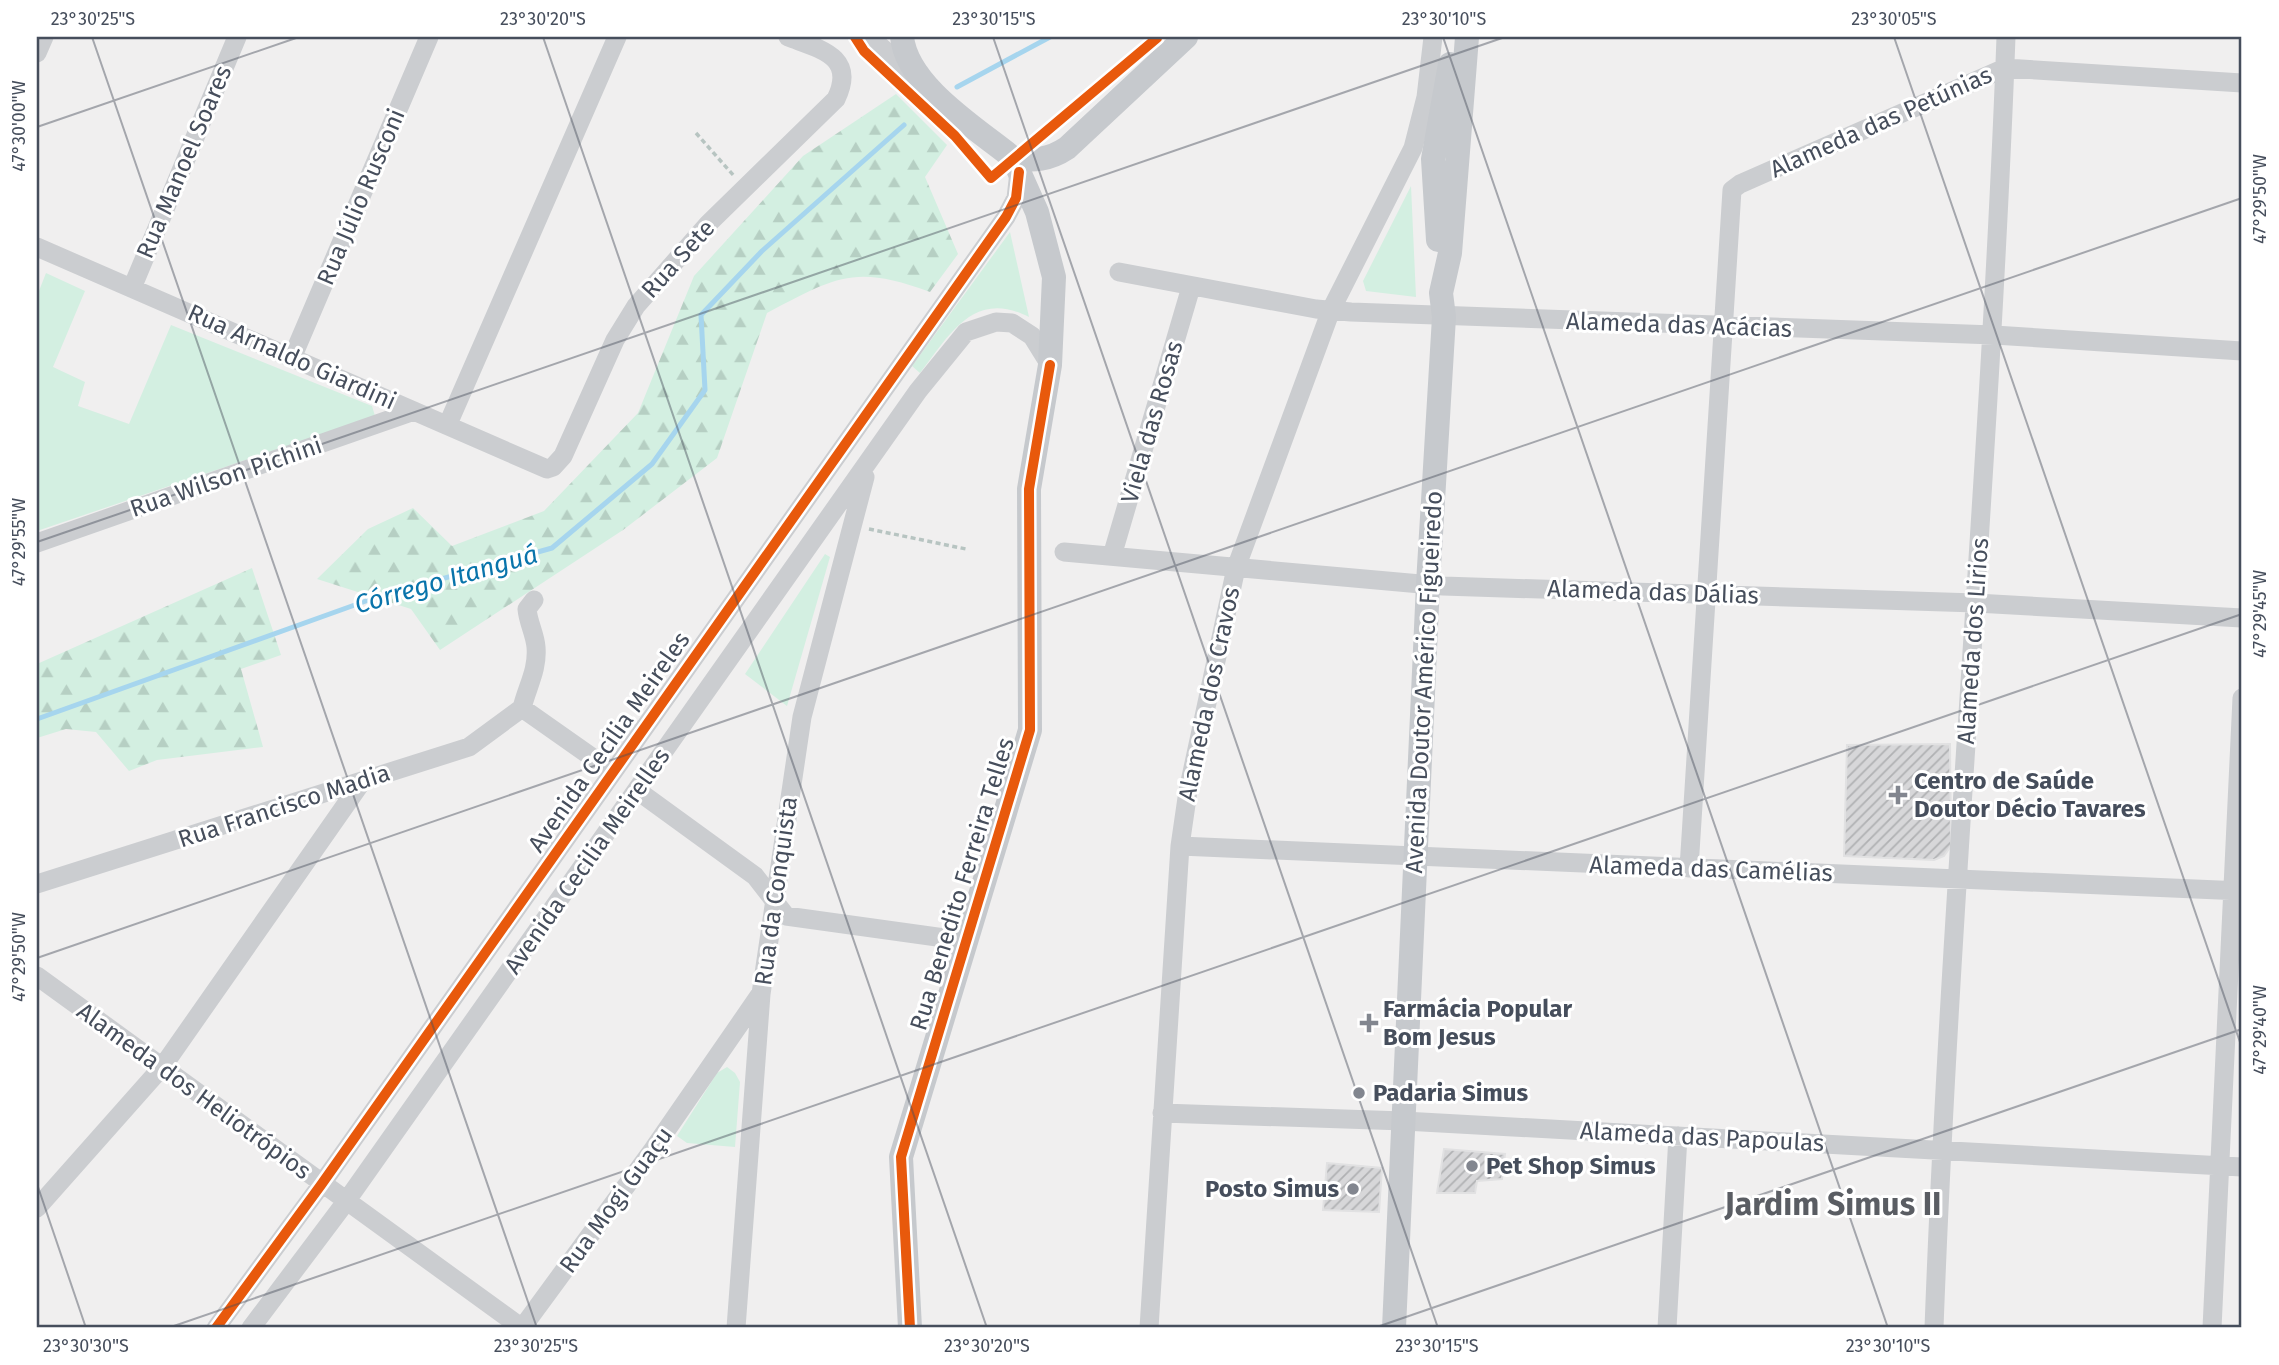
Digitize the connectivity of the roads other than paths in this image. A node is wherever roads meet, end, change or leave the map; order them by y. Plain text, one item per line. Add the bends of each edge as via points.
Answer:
1 (44, 37) edge
2 (237, 37) edge
3 (429, 37) edge
4 (617, 37) edge
5 (788, 37) edge
6 (870, 37) edge
7 (902, 37) edge
8 (1186, 37) edge
9 (1433, 37) edge
10 (1452, 37) edge
11 (1466, 37) edge
12 (2006, 37) edge
13 (37, 53) edge
14 (2005, 68) junction
15 (2242, 83) edge
16 (935, 95) junction
17 (1016, 165) junction
18 (37, 247) edge
19 (1119, 272) dead end
20 (1192, 287) junction
21 (132, 288) junction
22 (1441, 293) junction
23 (1331, 310) junction
24 (1444, 317) junction
25 (1723, 326) junction
26 (1994, 335) junction
27 (2242, 351) edge
28 (292, 358) junction
29 (1050, 365) junction
30 (895, 374) junction
31 (918, 391) junction
32 (414, 411) junction
33 (448, 424) junction
34 (869, 462) junction
35 (547, 469) joint
36 (37, 543) edge
37 (1064, 552) dead end
38 (1112, 556) junction
39 (1236, 568) junction
40 (1428, 584) junction
41 (1708, 593) junction
42 (534, 600) dead end
43 (1976, 603) junction
44 (2242, 618) edge
45 (2242, 698) edge
46 (522, 708) junction
47 (613, 772) junction
48 (361, 783) junction
49 (638, 790) junction
50 (1180, 846) junction
51 (1414, 856) junction
52 (1689, 868) junction
53 (1958, 879) junction
54 (37, 884) edge
55 (2237, 891) edge
56 (775, 899) junction
57 (966, 941) junction
58 (37, 976) edge
59 (761, 994) junction
60 (755, 1056) junction
61 (163, 1066) junction
62 (708, 1070) junction
63 (1162, 1113) junction
64 (1404, 1121) junction
65 (1678, 1136) junction
66 (1941, 1150) junction
67 (2220, 1166) junction
68 (2242, 1167) edge
69 (321, 1185) junction
70 (345, 1203) junction
71 (37, 1208) edge
72 (216, 1328) edge
73 (251, 1328) edge
74 (522, 1328) edge
75 (736, 1328) edge
76 (910, 1328) edge
77 (1149, 1328) edge
78 (1394, 1328) edge
79 (1667, 1328) edge
80 (1934, 1328) edge
81 (2212, 1328) edge

1 - 13 street
2 - 21 street, Rua Manoel Soares
3 - 28 street, Rua Júlio Rusconi
4 - 33 street
5 - 35 street, Rua Sete via 832,55 842,73 836,99 708,224 636,306 615,340 563,456
6 - 16 street
7 - 16 main road via 906,58
8 - 17 main road via 1067,148
9 - 23 street, Alameda dos Cravos via 1426,97 1413,148
10 - 22 main road via 1433,159
11 - 22 main road, Avenida Doutor Américo Figueiredo via 1450,253
12 - 14 street, Alameda dos Lirios
14 - 15 street, Alameda das Petúnias
14 - 25 street, Alameda das Petúnias via 1732,190
14 - 26 street, Alameda dos Lirios
16 - 17 main road
17 - 29 main road, Rua Benedito Ferreira Telles via 1037,212 1054,277
17 - 30 street, Avenida Cecília Meireles via 1016,198 1006,217
18 - 21 street, Rua Arnaldo Giardini
19 - 20 street, Alameda das Acácias
20 - 23 street, Alameda das Acácias
20 - 38 street, Viela das Rosas
21 - 28 street, Rua Arnaldo Giardini
22 - 24 main road, Avenida Doutor Américo Figueiredo
23 - 24 street, Alameda das Acácias
23 - 39 street, Alameda dos Cravos
24 - 25 street, Alameda das Acácias
24 - 40 main road, Avenida Doutor Américo Figueiredo
25 - 26 street, Alameda das Acácias
25 - 41 street
26 - 27 street, Alameda das Acácias
26 - 43 street, Alameda dos Lirios
28 - 32 street, Rua Arnaldo Giardini
29 - 31 street, Avenida Cecilia Meirelles via 1032,336 1012,323 996,321 966,332
29 - 57 main road, Rua Benedito Ferreira Telles via 1029,489 1030,730
30 - 31 street
30 - 47 street, Avenida Cecília Meireles
31 - 34 street, Avenida Cecilia Meirelles
32 - 33 street, Rua Arnaldo Giardini
32 - 36 street, Rua Wilson Pichini
33 - 35 street, Rua Arnaldo Giardini
34 - 49 street, Avenida Cecilia Meirelles
34 - 56 street, Rua da Conquista via 802,717
37 - 38 street, Alameda das Dálias
38 - 39 street, Alameda das Dálias
39 - 40 street, Alameda das Dálias
39 - 50 street, Alameda dos Cravos
40 - 41 street, Alameda das Dálias
40 - 51 main road, Avenida Doutor Américo Figueiredo
41 - 43 street, Alameda das Dálias
41 - 52 street
42 - 46 street via 527,608 536,645 536,669
43 - 44 street, Alameda das Dálias
43 - 53 street, Alameda dos Lirios
45 - 55 street
46 - 47 street
46 - 48 street, Rua Francisco Madia via 469,747
47 - 69 street, Avenida Cecília Meireles
48 - 54 street, Rua Francisco Madia
48 - 61 street
49 - 56 street via 755,877
49 - 70 street, Avenida Cecilia Meirelles
50 - 51 street, Alameda das Camélias
50 - 63 street, Alameda dos Cravos
51 - 52 street, Alameda das Camélias
51 - 64 main road, Avenida Doutor Américo Figueiredo
52 - 53 street, Alameda das Camélias
53 - 55 street, Alameda das Camélias
53 - 66 street, Alameda dos Lirios
55 - 67 street
56 - 57 street via 786,916
56 - 59 street, Rua da Conquista
57 - 76 main road, Rua Benedito Ferreira Telles via 901,1157
58 - 61 street, Alameda dos Heliotrópios
59 - 60 street, Rua da Conquista
59 - 62 street, Rua Mogi Guaçu
60 - 62 street via 732,1056
60 - 75 street, Rua da Conquista
61 - 69 street, Alameda dos Heliotrópios
61 - 71 street
62 - 74 street, Rua Mogi Guaçu
63 - 64 street, Alameda das Papoulas
63 - 77 street, Alameda dos Cravos
64 - 65 street, Alameda das Papoulas
64 - 78 main road, Avenida Doutor Américo Figueiredo
65 - 66 street, Alameda das Papoulas
65 - 79 street
66 - 67 street, Alameda das Papoulas
66 - 80 street, Alameda dos Lirios
67 - 68 street, Alameda das Papoulas
67 - 81 street
69 - 70 street, Alameda dos Heliotrópios
69 - 72 street, Avenida Cecília Meireles
70 - 73 street, Avenida Cecilia Meirelles
70 - 74 street, Alameda dos Heliotrópios

